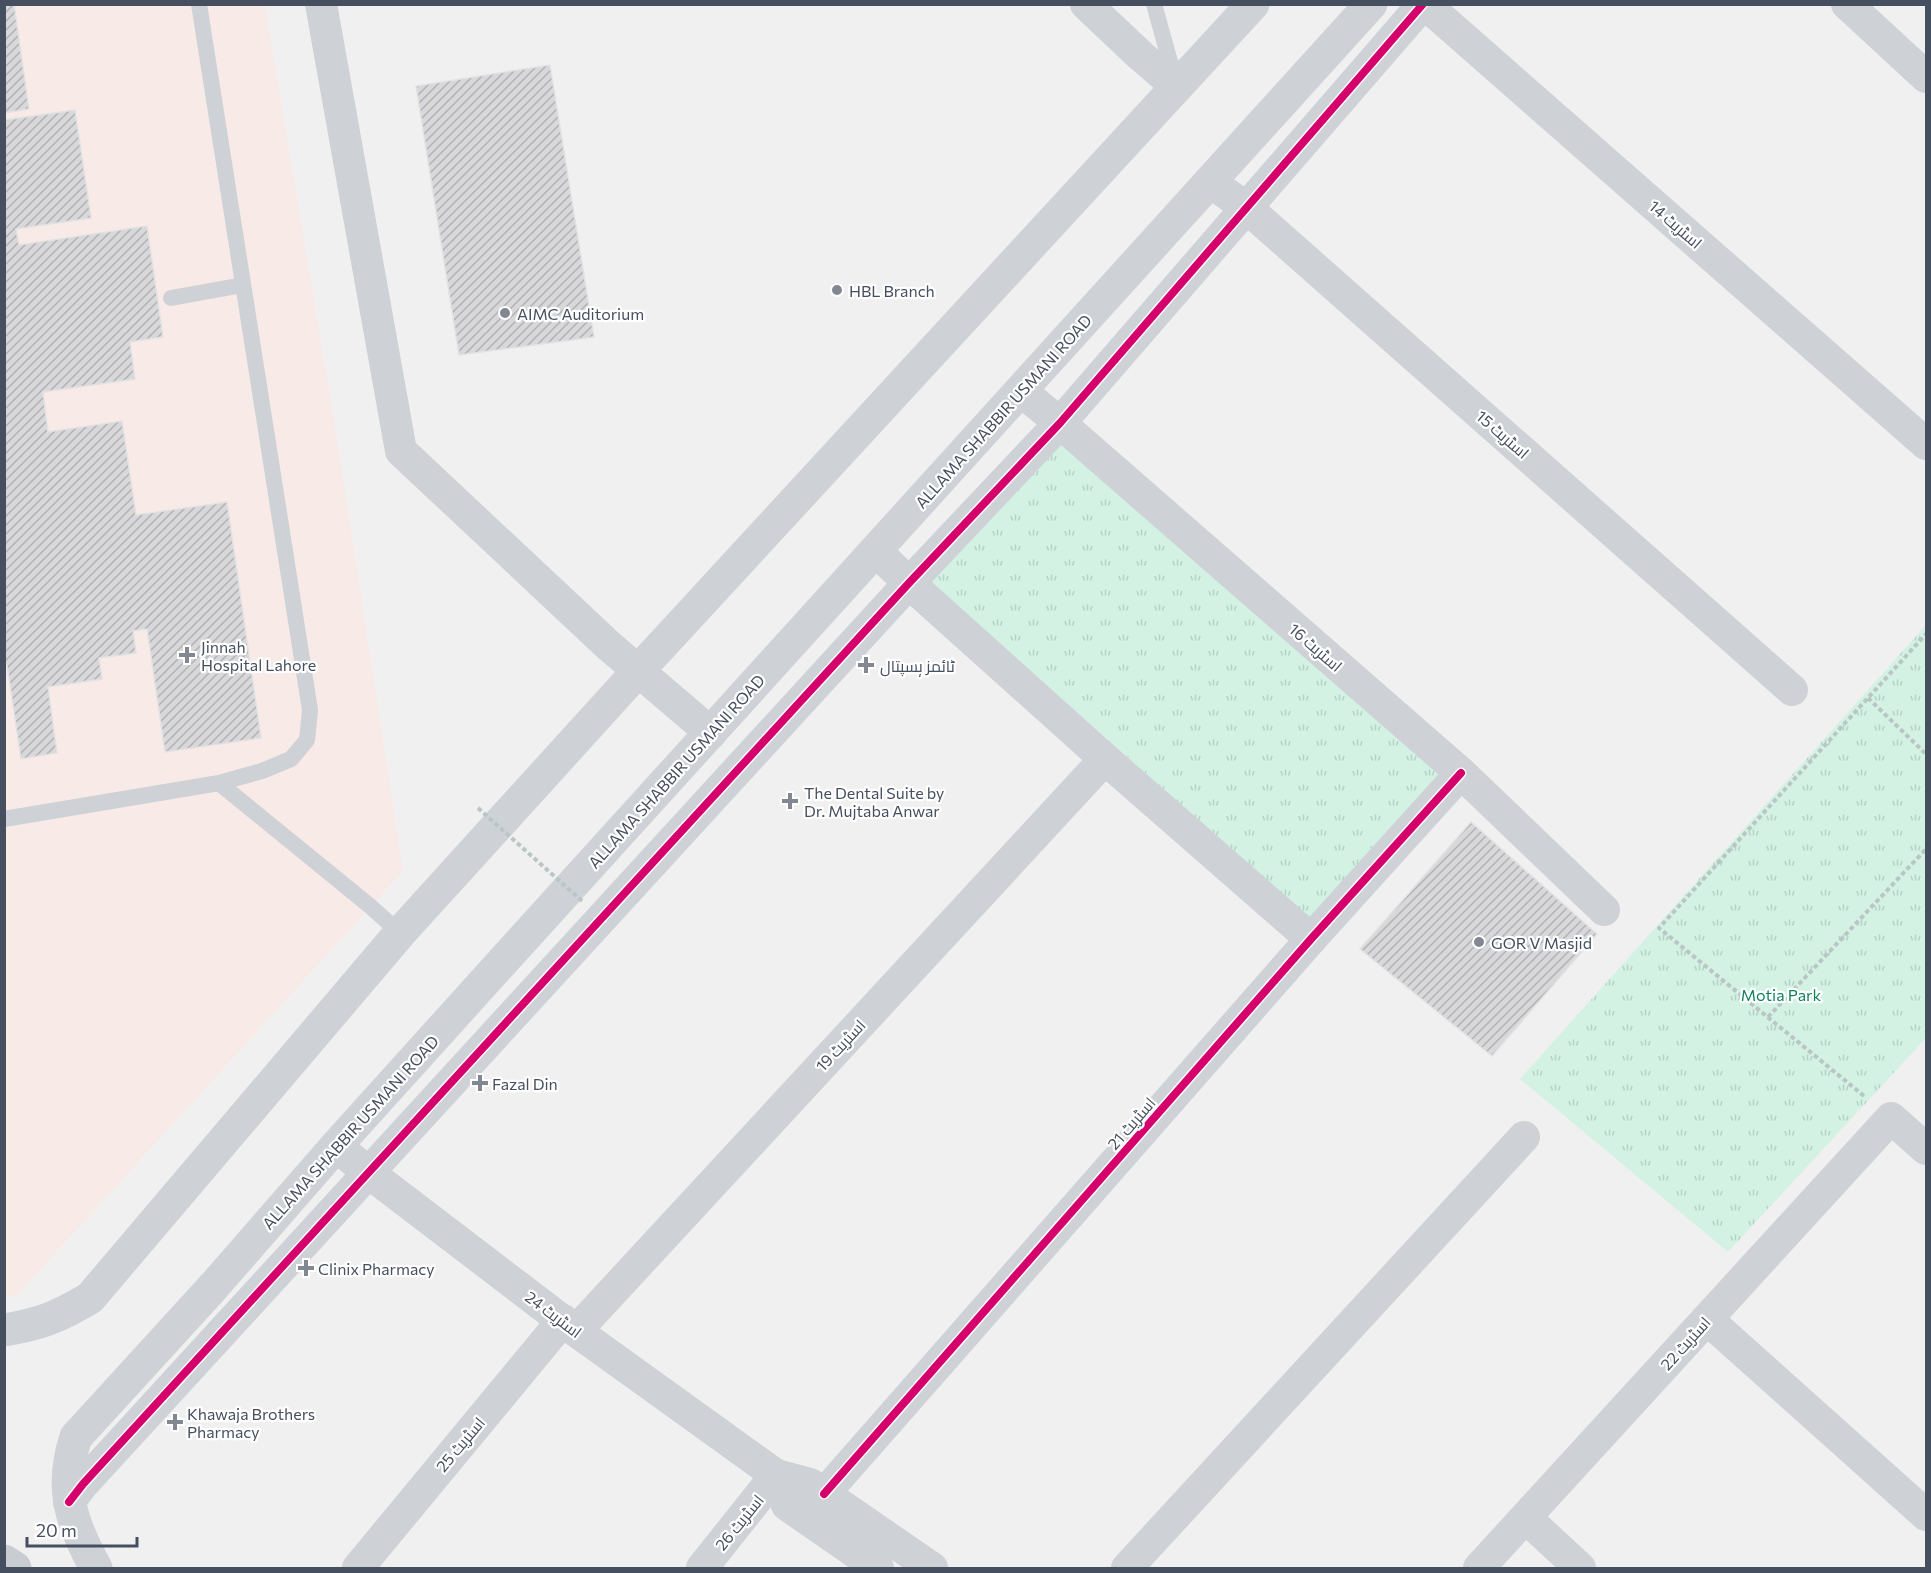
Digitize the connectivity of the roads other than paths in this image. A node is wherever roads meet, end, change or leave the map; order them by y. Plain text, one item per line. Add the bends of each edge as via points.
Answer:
1 (199, 4) edge
2 (1086, 4) edge
3 (1154, 4) edge
4 (1253, 4) edge
5 (1371, 4) edge
6 (1424, 4) edge
7 (1848, 4) edge
8 (323, 5) edge
9 (1926, 77) edge
10 (1177, 87) junction
11 (1210, 182) junction
12 (1247, 208) junction
13 (243, 285) junction
14 (171, 298) dead end
15 (1021, 391) junction
16 (1060, 423) junction
17 (1926, 444) edge
18 (876, 551) junction
19 (909, 583) junction
20 (638, 671) junction
21 (1792, 690) dead end
22 (711, 733) junction
23 (1105, 759) junction
24 (1461, 773) junction
25 (219, 783) junction
26 (4, 819) edge
27 (1604, 910) dead end
28 (400, 933) junction
29 (1311, 939) junction
30 (1524, 1137) dead end
31 (336, 1146) junction
32 (1926, 1149) edge
33 (369, 1173) junction
34 (1707, 1319) junction
35 (569, 1325) junction
36 (4, 1330) edge
37 (776, 1475) junction
38 (824, 1494) junction
39 (69, 1502) junction
40 (1926, 1515) edge
41 (1526, 1518) junction
42 (4, 1561) edge
43 (15, 1569) edge
44 (96, 1569) edge
45 (358, 1569) edge
46 (702, 1569) edge
47 (878, 1569) edge
48 (932, 1569) edge
49 (1127, 1569) edge
50 (1479, 1569) edge
51 (1580, 1569) edge

1 - 13 lane
2 - 10 street
3 - 10 lane
4 - 10 main road
5 - 11 main road, ALLAMA SHABBIR USMANI ROAD
6 - 12 street
6 - 17 street, اسٹریٹ 14
7 - 9 street
8 - 20 street via 401,450
10 - 20 main road
11 - 12 street, اسٹریٹ 15
11 - 15 main road, ALLAMA SHABBIR USMANI ROAD
12 - 16 street
12 - 21 street, اسٹریٹ 15
13 - 14 lane
13 - 25 lane via 310,710 307,740 291,759
15 - 16 street, اسٹریٹ 16
15 - 18 main road, ALLAMA SHABBIR USMANI ROAD
16 - 19 street
16 - 24 street, اسٹریٹ 16
18 - 19 street
18 - 22 main road, ALLAMA SHABBIR USMANI ROAD
19 - 23 street
19 - 33 street
20 - 22 street
20 - 28 main road
22 - 31 main road, ALLAMA SHABBIR USMANI ROAD
23 - 29 street
23 - 35 street, اسٹریٹ 19
24 - 27 street, اسٹریٹ 16
24 - 29 street, اسٹریٹ 21
25 - 26 lane
25 - 28 lane
28 - 36 main road via 90,1298 63,1315
29 - 38 street, اسٹریٹ 21
30 - 49 street
31 - 33 street, اسٹریٹ 24
31 - 39 main road, ALLAMA SHABBIR USMANI ROAD via 76,1437 67,1477
32 - 34 street, اسٹریٹ 22 via 1891,1118
33 - 35 street, اسٹریٹ 24
33 - 39 street
34 - 40 street
34 - 41 street, اسٹریٹ 22
35 - 37 street, اسٹریٹ 24
35 - 45 street, اسٹریٹ 25
37 - 38 street, اسٹریٹ 24 via 810,1484
37 - 46 street, اسٹریٹ 26
37 - 47 street via 787,1505
38 - 48 street, اسٹریٹ 24
39 - 44 main road, ALLAMA SHABBIR USMANI ROAD
41 - 50 street, اسٹریٹ 22
41 - 51 street
42 - 43 main road

